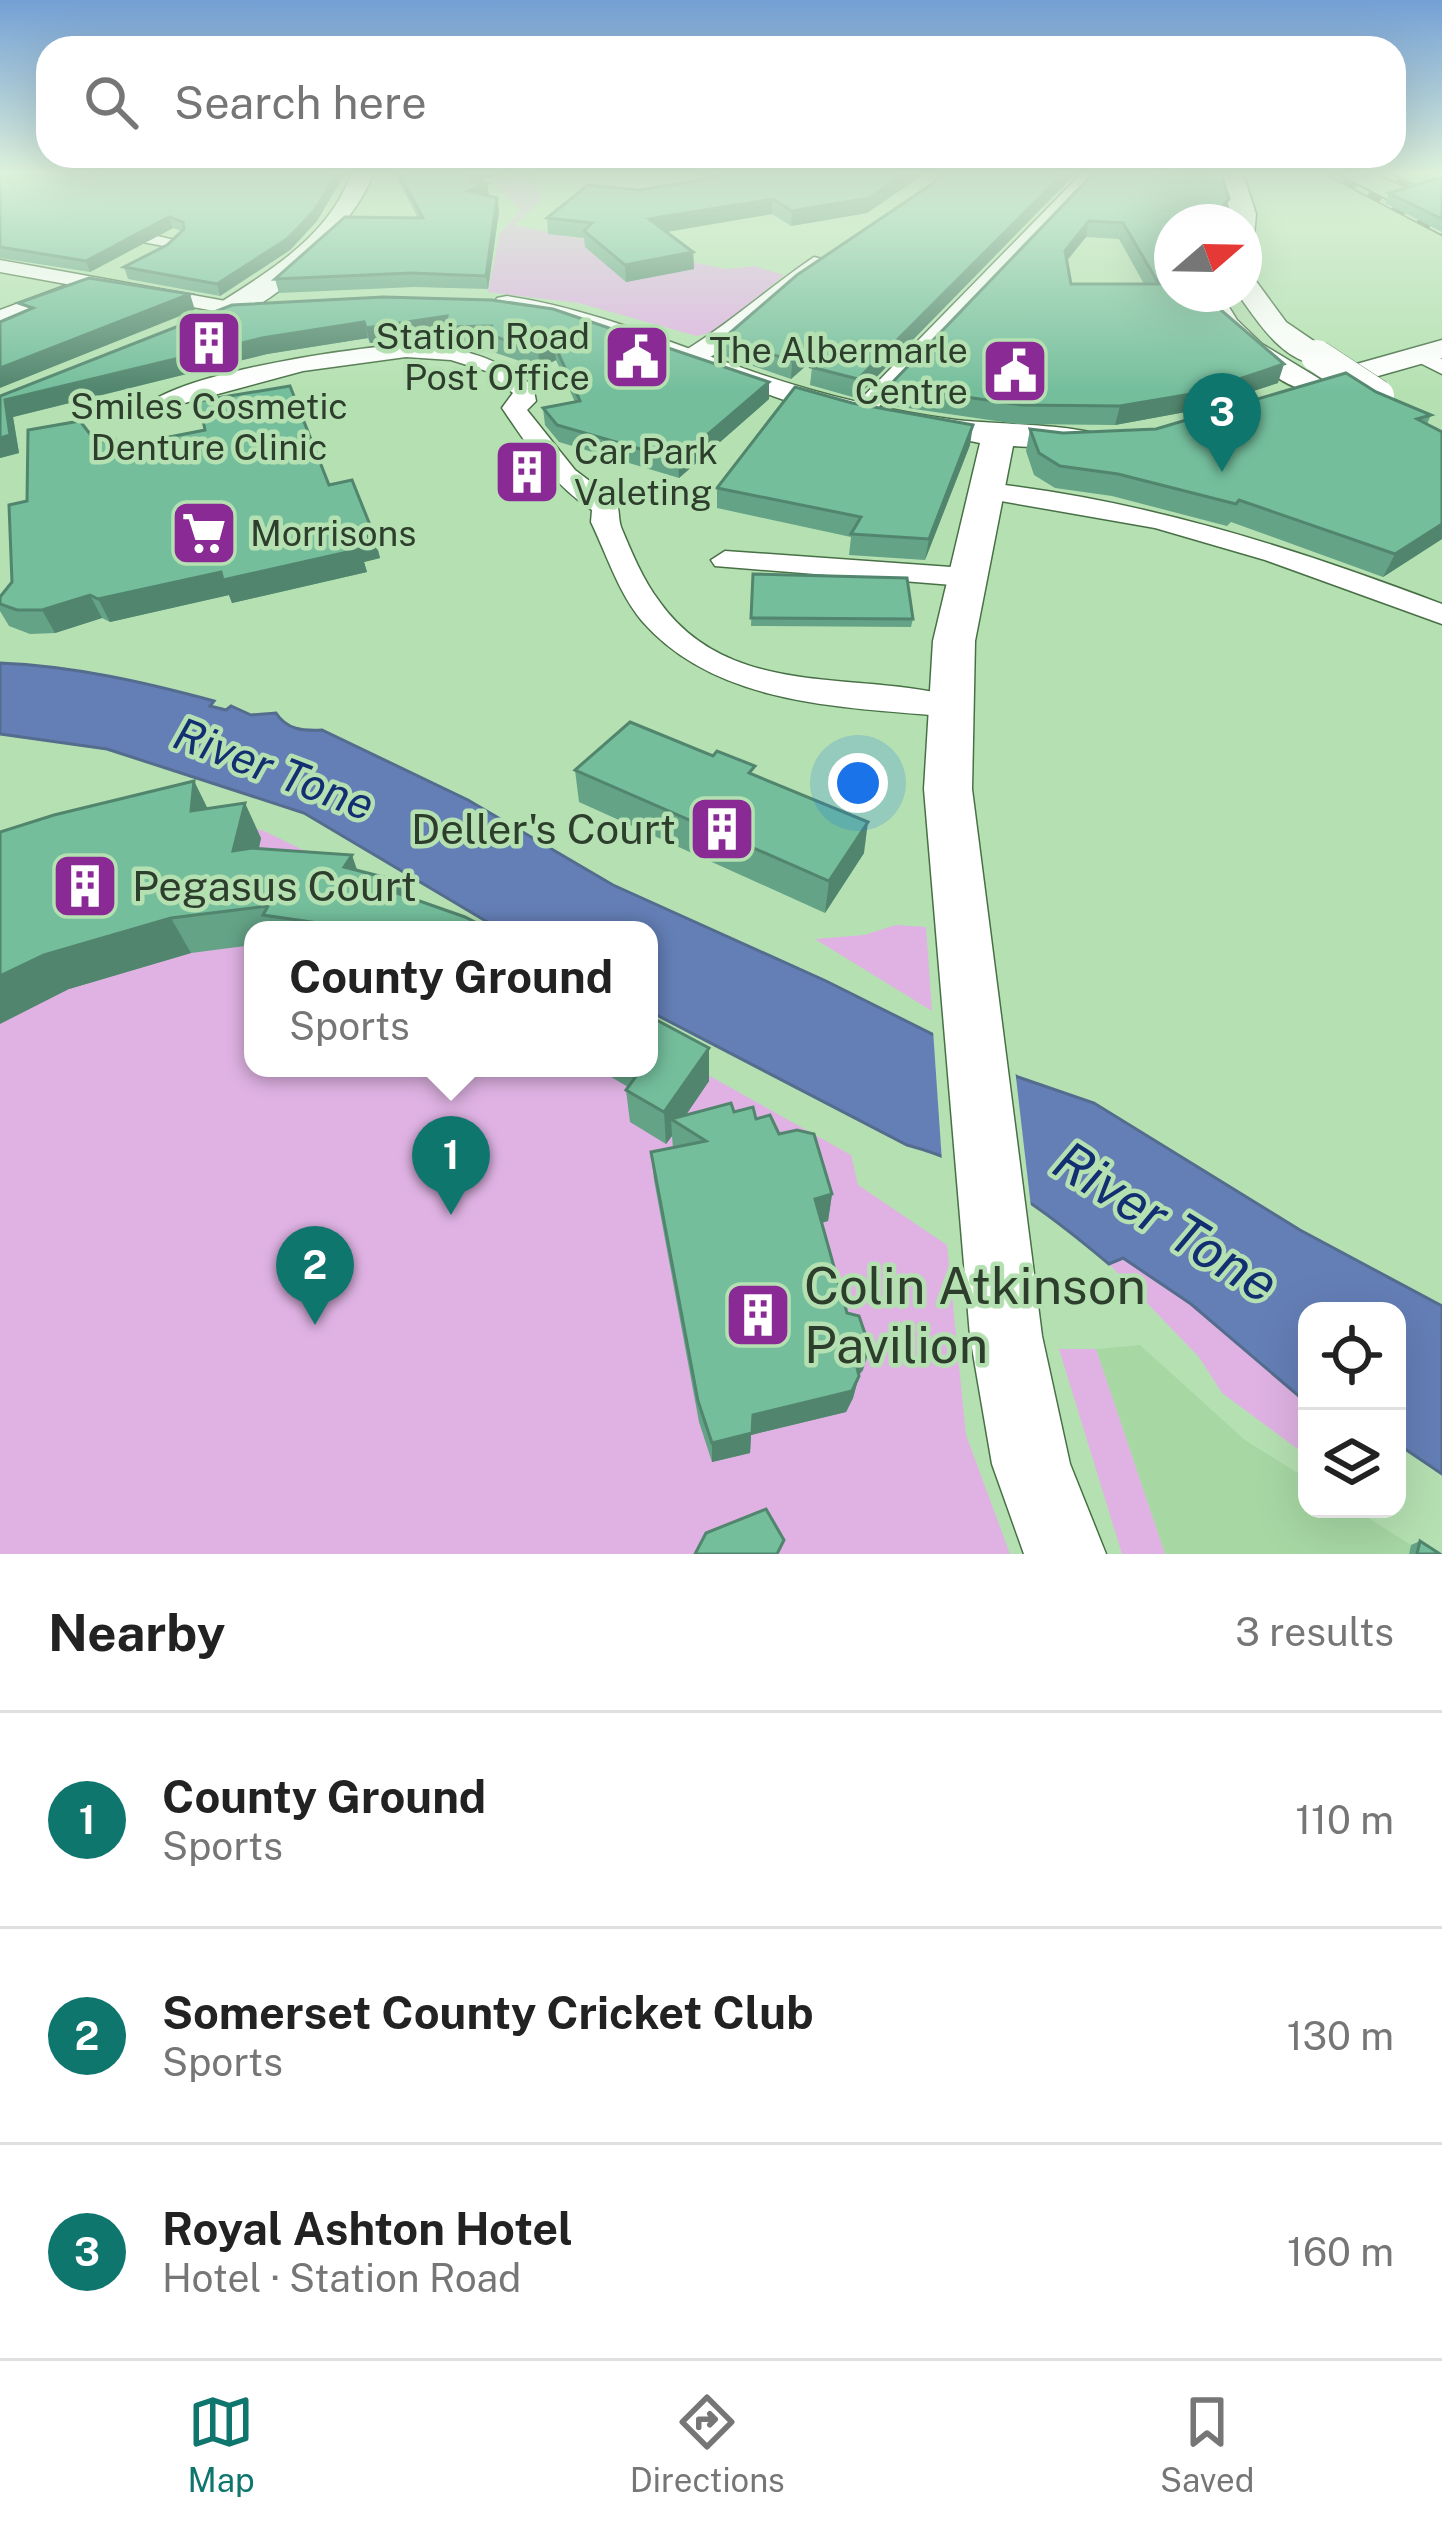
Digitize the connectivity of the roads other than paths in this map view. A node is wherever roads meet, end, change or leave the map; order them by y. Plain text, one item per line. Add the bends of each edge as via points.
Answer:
1 (163, 247) edge
2 (310, 247) edge
3 (1020, 247) edge
4 (836, 250) edge
5 (0, 266) edge
6 (90, 282) junction
7 (471, 301) edge
8 (293, 305) edge
9 (231, 308) junction
10 (1220, 312) edge
11 (1261, 312) edge
12 (0, 317) edge
13 (175, 328) edge
14 (689, 358) junction
15 (1434, 358) edge
16 (1320, 374) junction
17 (1279, 398) edge
18 (862, 411) junction
19 (150, 412) dead end
20 (997, 435) junction
21 (1118, 440) edge
22 (987, 491) junction
23 (725, 560) dead end
24 (965, 577) junction
25 (1442, 615) edge
26 (944, 705) junction
27 (1065, 1554) edge

1 - 6 street
2 - 9 main road
3 - 18 street
4 - 14 street
5 - 6 street
6 - 9 street
6 - 12 street
7 - 14 main road via 560,312
8 - 9 main road
9 - 13 main road
10 - 16 street via 1250,346
11 - 16 main road
14 - 18 main road
15 - 16 main road, bridge via 1382,392
16 - 17 main road
18 - 20 main road
19 - 26 street via 169,400 319,364 414,351 475,356 525,391 514,408 558,471 606,507 605,522 649,610 699,655 789,685
20 - 21 main road
20 - 22 main road
22 - 24 main road
22 - 25 street via 1051,498 1247,545
23 - 24 street
24 - 26 main road
26 - 27 main road via 998,1280 1031,1464

